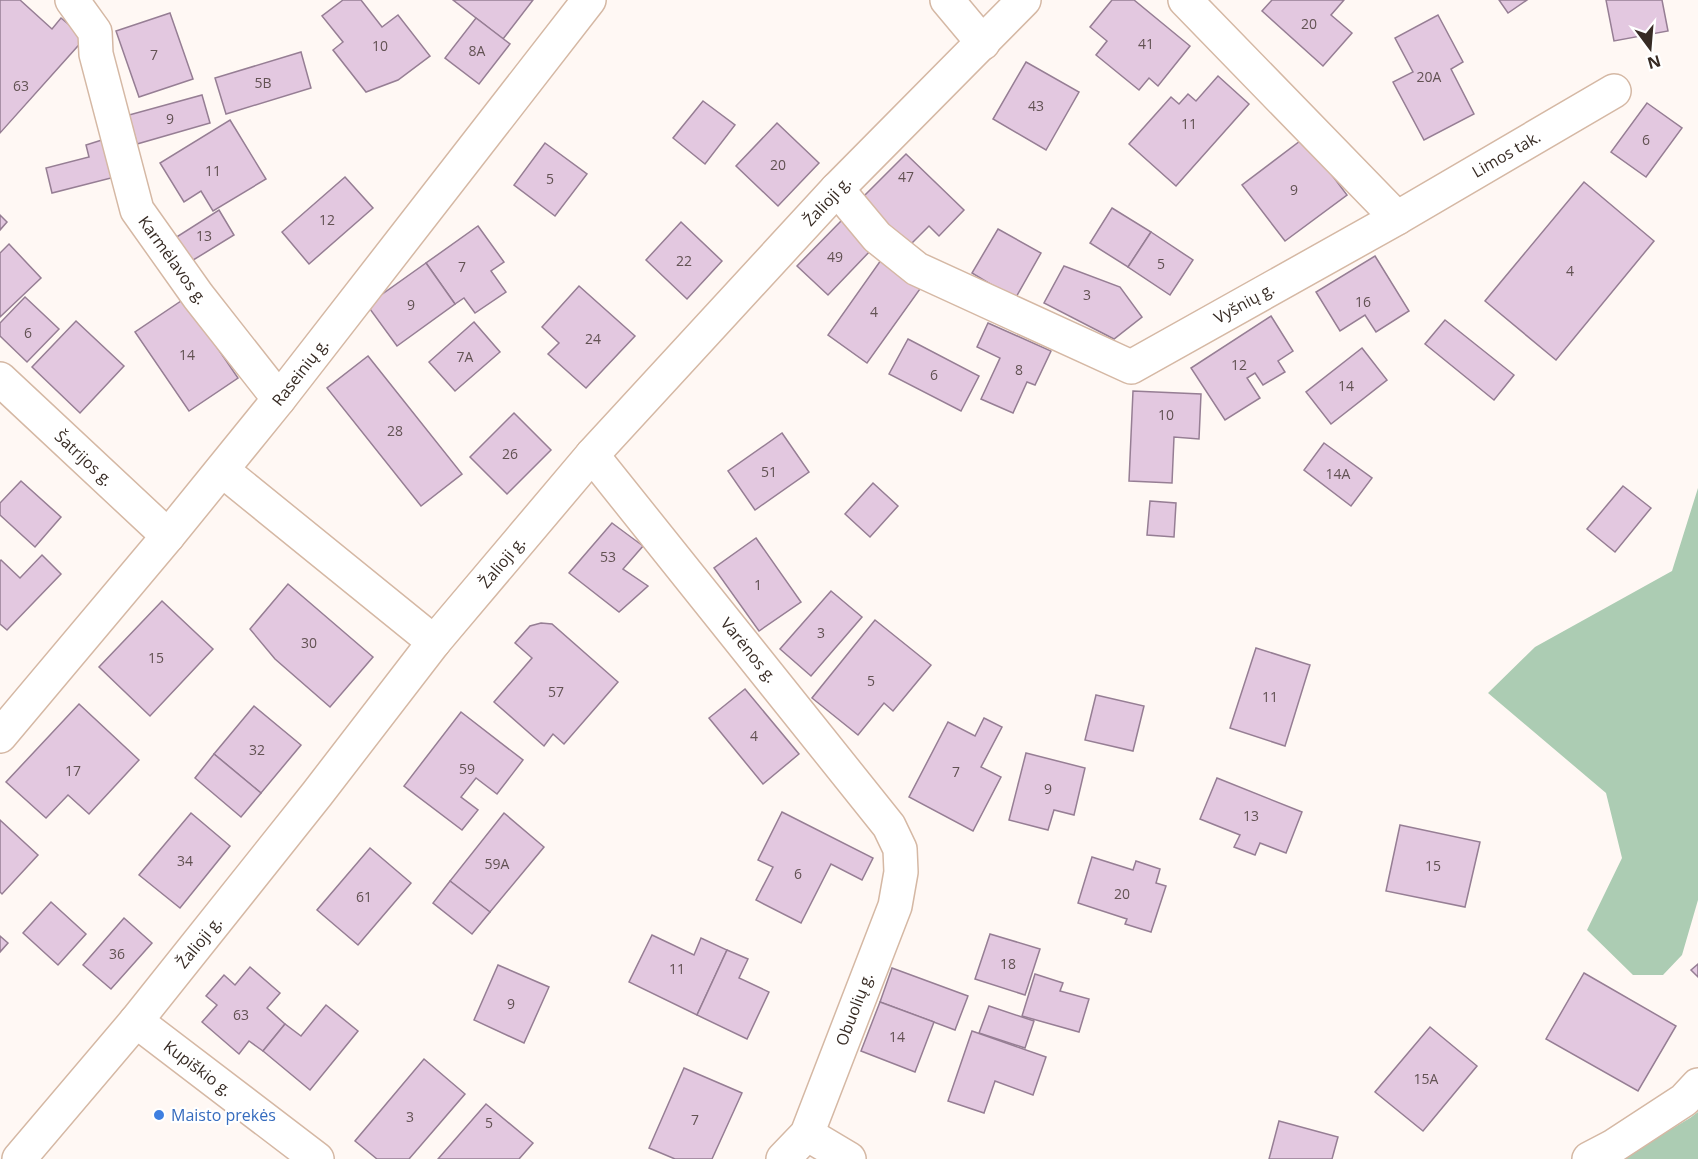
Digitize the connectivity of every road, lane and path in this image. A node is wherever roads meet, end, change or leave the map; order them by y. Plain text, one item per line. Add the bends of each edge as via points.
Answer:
1 (72, 0) edge
2 (589, 0) edge
3 (947, 0) edge
4 (1024, 0) edge
5 (1185, 0) edge
6 (983, 43) junction
7 (1614, 91) dead end
8 (837, 189) junction
9 (1397, 218) junction
10 (0, 380) edge
11 (279, 399) junction
12 (592, 455) junction
13 (222, 470) junction
14 (168, 536) junction
15 (434, 642) junction
16 (0, 736) edge
17 (900, 849) joint
18 (136, 1021) junction
19 (1698, 1085) edge
20 (807, 1134) junction
21 (19, 1159) edge
22 (317, 1159) edge
23 (783, 1159) edge
24 (849, 1159) edge
25 (1589, 1159) edge

1 - 11 street, Karmėlavos g. via 95,32 96,54 137,210
2 - 11 street, Raseinių g.
3 - 6 street
4 - 6 street, Žalioji g.
5 - 9 street
6 - 8 street, Žalioji g.
7 - 9 street, Limos tak.
8 - 9 street, Vyšnių g. via 877,237 917,269 1131,367
8 - 12 street, Žalioji g.
10 - 14 street, Šatrijos g.
11 - 13 street, Raseinių g.
12 - 15 street, Žalioji g.
12 - 17 street, Varėnos g. via 889,826
13 - 14 street, Raseinių g.
13 - 15 street
14 - 16 street, Raseinių g.
15 - 18 street, Žalioji g.
17 - 20 street, Obuolių g. via 901,872 895,906
18 - 21 street, Žalioji g.
18 - 22 street, Kupiškio g.
19 - 25 street via 1684,1100
20 - 23 street, Obuolių g.
20 - 24 street

